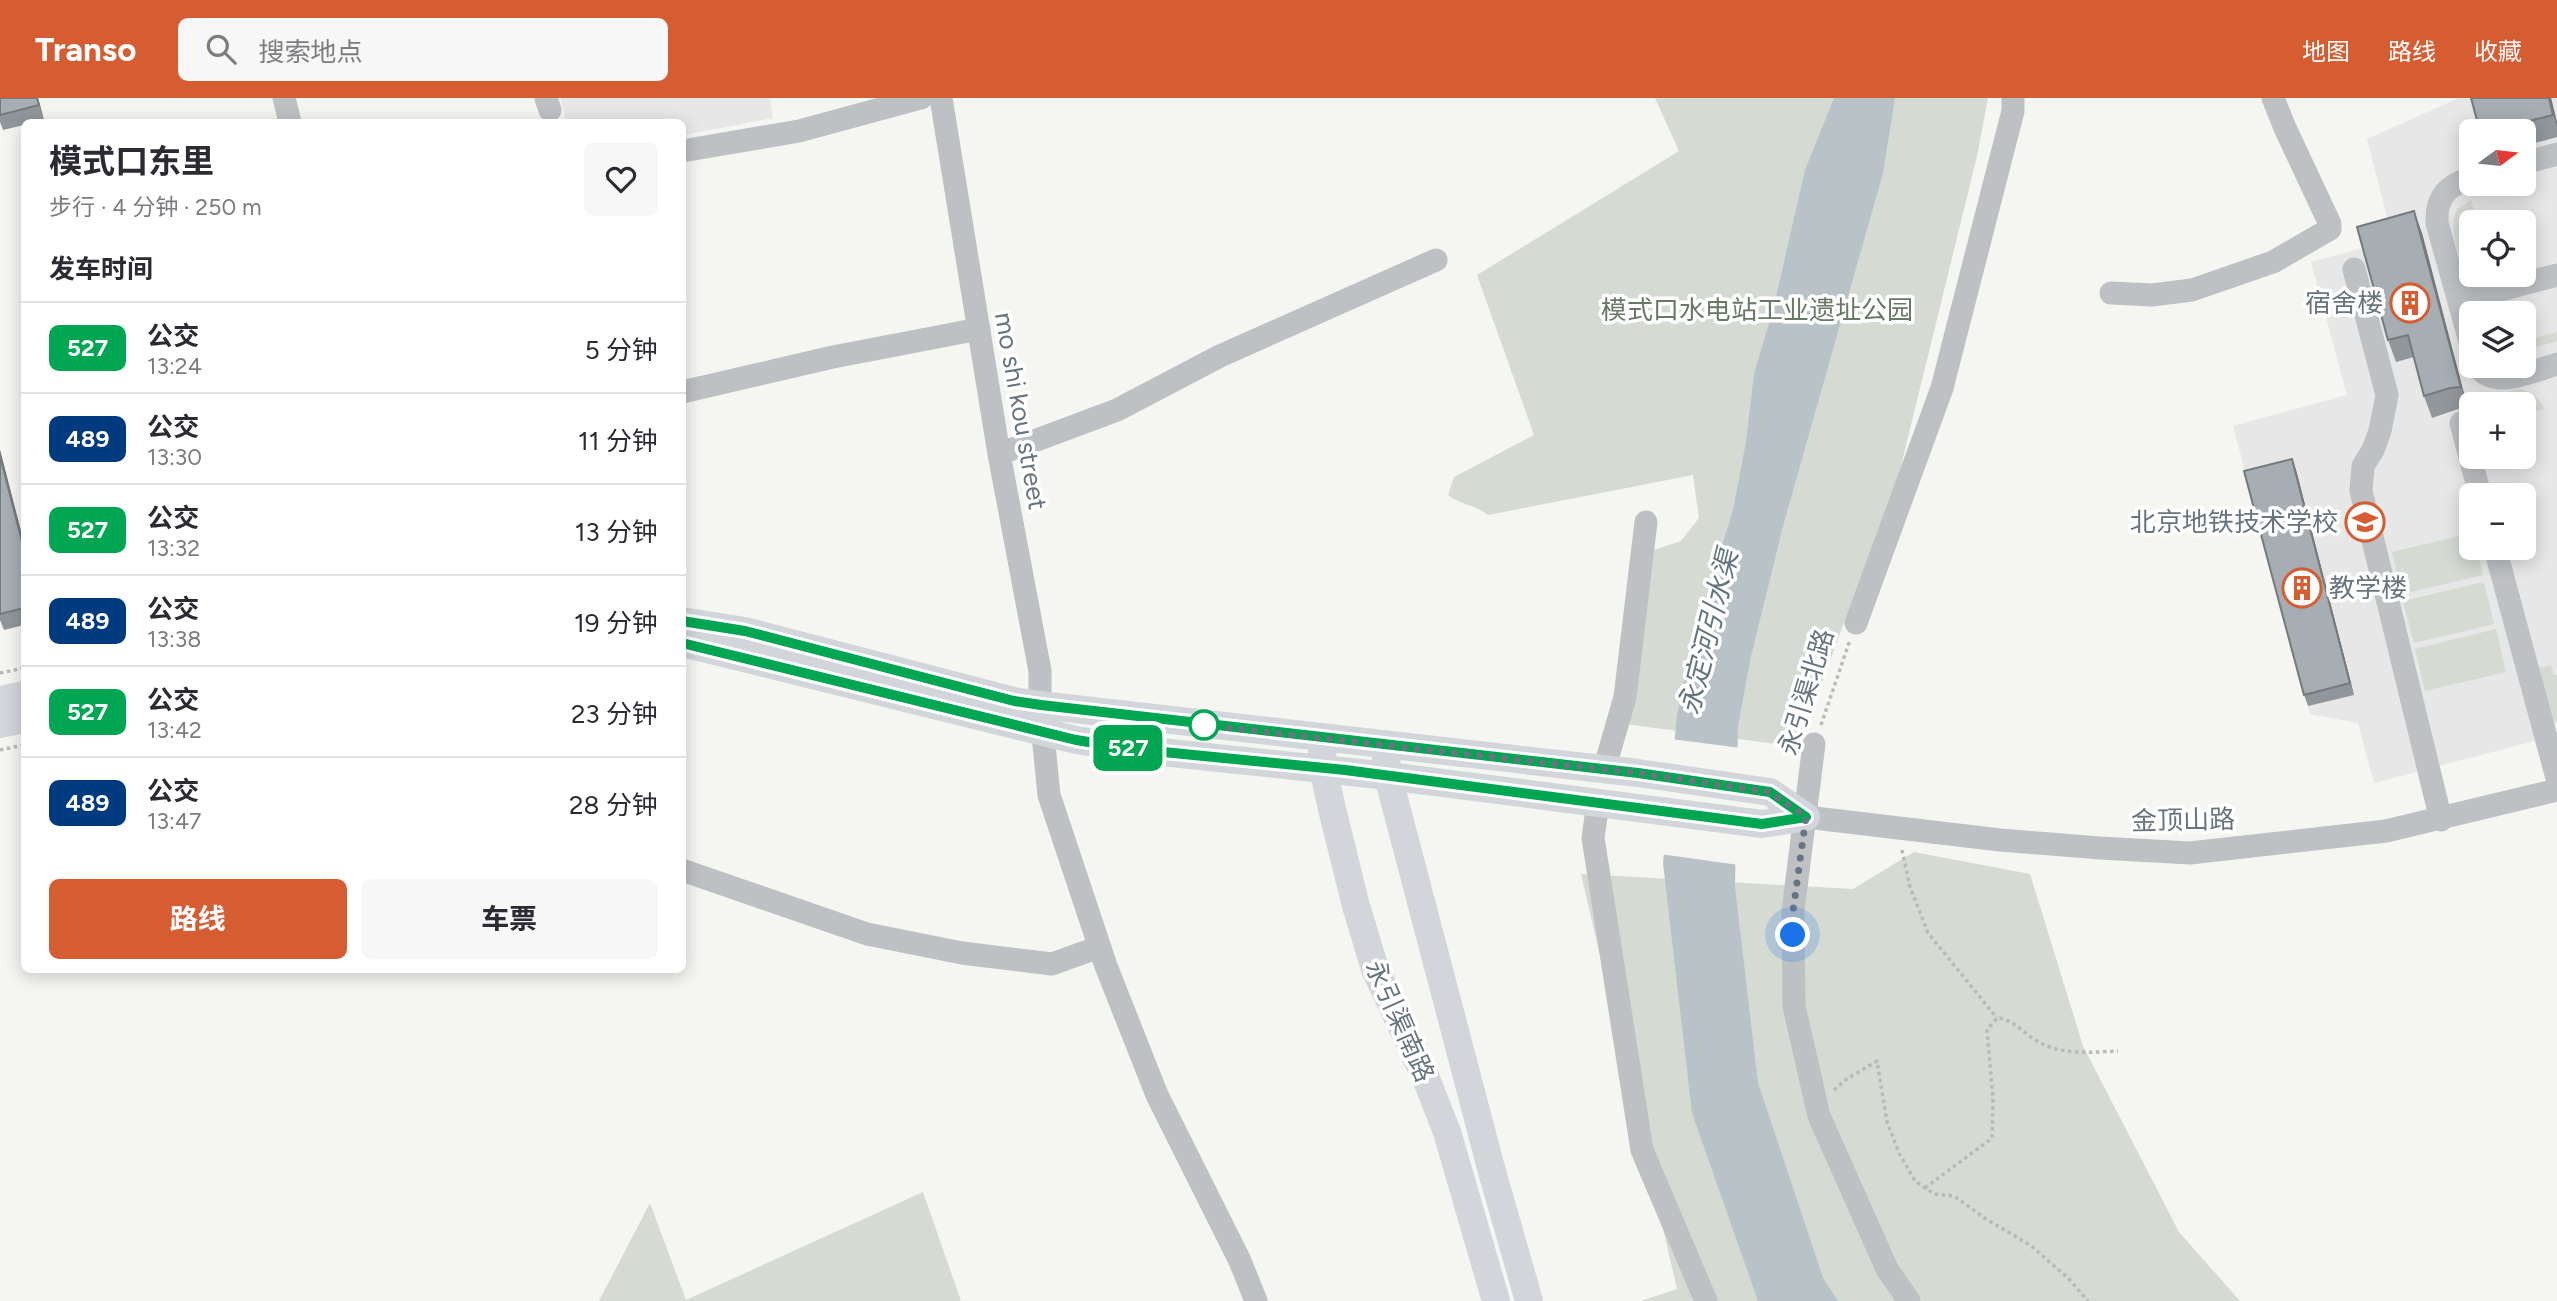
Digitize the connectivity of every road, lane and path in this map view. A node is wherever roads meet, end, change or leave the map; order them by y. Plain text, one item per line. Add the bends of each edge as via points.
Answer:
1 (284, 98) edge
2 (921, 98) edge
3 (941, 98) edge
4 (2013, 98) edge
5 (2273, 98) edge
6 (289, 119) edge
7 (686, 150) edge
8 (2557, 154) edge
9 (2536, 160) edge
10 (2459, 183) edge
11 (1436, 260) dead end
12 (2354, 269) dead end
13 (2557, 275) edge
14 (2111, 293) dead end
15 (2459, 301) joint
16 (979, 329) junction
17 (2556, 370) edge
18 (2536, 374) edge
19 (686, 391) edge
20 (999, 454) junction
21 (1646, 522) dead end
22 (2498, 560) edge
23 (686, 622) edge
24 (1856, 623) joint
25 (686, 644) edge
26 (21, 669) edge
27 (0, 673) edge
28 (21, 696) edge
29 (0, 700) edge
30 (1042, 719) junction
31 (21, 720) edge
32 (0, 724) edge
33 (1322, 737) junction
34 (1384, 743) junction
35 (1814, 744) joint
36 (21, 746) edge
37 (0, 750) edge
38 (1323, 768) junction
39 (1604, 770) junction
40 (1388, 776) junction
41 (2557, 778) edge
42 (2557, 790) edge
43 (1598, 803) junction
44 (1806, 817) junction
45 (2441, 820) junction
46 (1902, 828) junction
47 (686, 871) edge
48 (1100, 947) junction
49 (1997, 1018) junction
50 (2118, 1051) dead end
51 (1814, 1096) junction
52 (1925, 1188) junction
53 (1256, 1301) edge
54 (1496, 1301) edge
55 (1528, 1301) edge
56 (1706, 1301) edge
57 (1909, 1301) edge
58 (2088, 1301) edge

1 - 6 street
2 - 7 street via 799,131
3 - 16 street, mo shi kou street
4 - 24 street, 永引渠北路 via 1942,388
5 - 14 street via 2330,229 2273,262 2192,290 2152,295
8 - 9 street
10 - 15 street via 2441,195 2436,210
11 - 20 street via 1220,356 1117,410
12 - 45 street via 2387,395 2380,431 2363,466 2361,491
13 - 15 street
16 - 19 street
16 - 20 street, mo shi kou street
17 - 18 street
20 - 30 street, mo shi kou street via 1040,671
21 - 39 street via 1625,698
22 - 41 street
23 - 30 main road via 745,631 1014,701
24 - 35 path, 永引渠北路
25 - 30 main road
26 - 27 path
28 - 29 main road
30 - 33 main road
30 - 38 main road via 1133,749
30 - 48 street, mo shi kou street via 1049,795
31 - 32 main road
33 - 34 main road
33 - 38 main road, 永引渠南路
34 - 39 main road
34 - 40 main road, 永引渠南路
35 - 44 street, 永引渠北路
36 - 37 path
38 - 40 main road
38 - 54 main road, 永引渠南路 via 1375,969 1447,1132
39 - 44 main road via 1770,792
40 - 43 main road
40 - 55 main road, 永引渠南路
42 - 45 street, 金顶山路
43 - 44 main road via 1762,824
43 - 56 street via 1593,838 1642,1150
44 - 46 street, 金顶山路
44 - 51 street, 永引渠北路 via 1793,911 1794,1006
45 - 46 street, 金顶山路 via 2386,831 2190,852 2075,846
46 - 49 path via 1910,887 1928,933
47 - 48 street via 867,934 962,953 1052,964
48 - 53 street, mo shi kou street via 1157,1096
49 - 50 path via 2010,1019 2048,1047
49 - 52 path via 1987,1030 1992,1138
51 - 52 path via 1833,1091 1877,1061 1887,1122 1915,1181
51 - 57 street, 永引渠北路 via 1887,1269
52 - 58 path via 1954,1196 2030,1245

